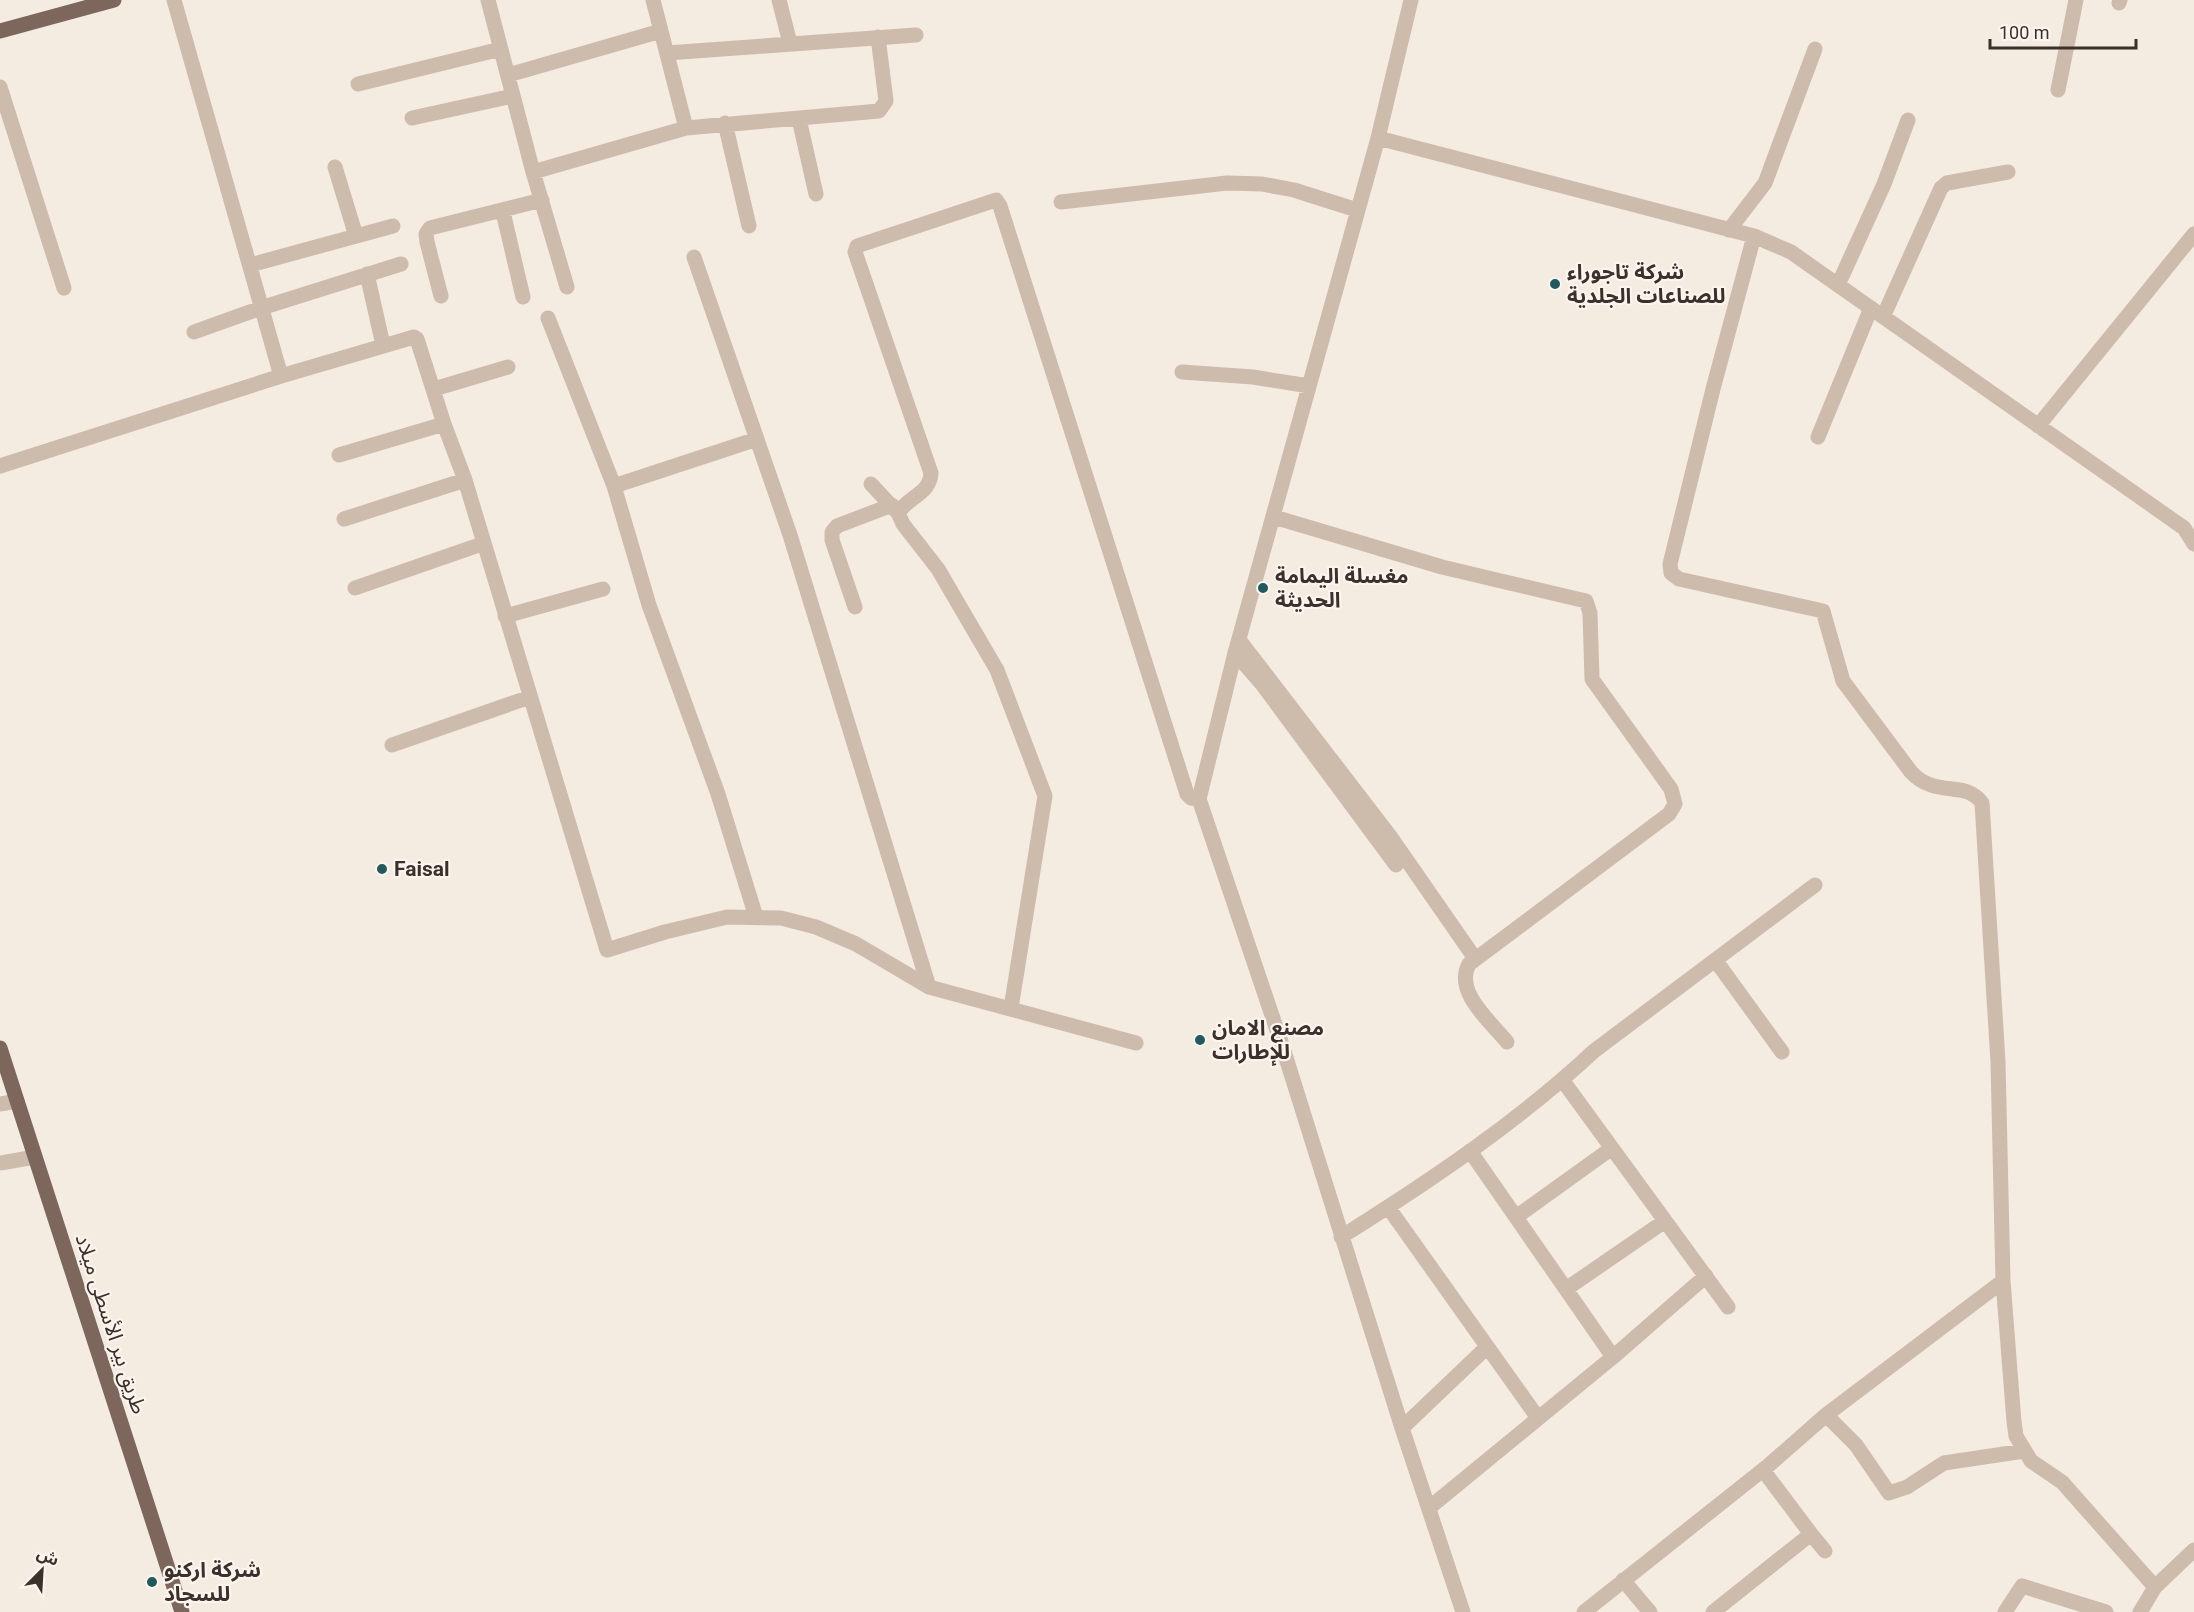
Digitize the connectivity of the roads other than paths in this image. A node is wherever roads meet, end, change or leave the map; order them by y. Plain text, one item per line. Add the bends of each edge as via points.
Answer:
1 (114, 0) edge
2 (174, 0) edge
3 (488, 0) edge
4 (653, 0) edge
5 (779, 0) edge
6 (1411, 0) edge
7 (2076, 0) edge
8 (0, 31) edge
9 (661, 31) junction
10 (916, 35) dead end
11 (878, 37) junction
12 (790, 43) junction
13 (501, 49) junction
14 (1815, 50) dead end
15 (667, 53) junction
16 (508, 75) junction
17 (357, 84) dead end
18 (0, 87) edge
19 (2058, 90) dead end
20 (513, 96) junction
21 (412, 118) dead end
22 (799, 119) junction
23 (1908, 120) dead end
24 (725, 123) junction
25 (686, 128) junction
26 (1378, 138) junction
27 (335, 167) dead end
28 (533, 172) junction
29 (2007, 172) dead end
30 (816, 194) dead end
31 (542, 200) junction
32 (1061, 202) dead end
33 (1357, 210) junction
34 (503, 212) junction
35 (393, 226) dead end
36 (749, 226) dead end
37 (1729, 230) junction
38 (2194, 234) edge
39 (356, 236) junction
40 (1754, 236) junction
41 (694, 258) dead end
42 (401, 264) dead end
43 (250, 265) junction
44 (368, 274) junction
45 (1838, 285) junction
46 (567, 287) dead end
47 (64, 288) dead end
48 (441, 296) dead end
49 (523, 297) dead end
50 (261, 308) junction
51 (1877, 313) junction
52 (548, 318) dead end
53 (194, 332) dead end
54 (383, 345) junction
55 (508, 367) dead end
56 (1182, 372) dead end
57 (281, 376) junction
58 (1310, 386) junction
59 (434, 388) junction
60 (444, 424) junction
61 (2038, 426) junction
62 (1818, 437) dead end
63 (757, 439) junction
64 (339, 455) dead end
65 (0, 466) edge
66 (465, 480) junction
67 (871, 484) dead end
68 (614, 486) junction
69 (895, 509) junction
70 (1274, 517) junction
71 (344, 519) dead end
72 (2194, 539) edge
73 (482, 544) junction
74 (355, 588) dead end
75 (603, 589) dead end
76 (855, 607) dead end
77 (505, 616) junction
78 (1237, 647) junction
79 (530, 697) junction
80 (392, 745) dead end
81 (1199, 800) junction
82 (1396, 865) dead end
83 (1815, 885) dead end
84 (756, 917) junction
85 (1474, 957) junction
86 (1716, 961) junction
87 (929, 987) junction
88 (1011, 1008) junction
89 (1507, 1042) dead end
90 (1136, 1043) dead end
91 (0, 1048) edge
92 (1782, 1052) dead end
93 (1563, 1081) junction
94 (17, 1101) junction
95 (0, 1104) edge
96 (1612, 1148) junction
97 (1470, 1151) junction
98 (35, 1157) junction
99 (0, 1163) edge
100 (1388, 1207) junction
101 (1516, 1217) junction
102 (1665, 1221) junction
103 (1341, 1237) junction
104 (1706, 1276) junction
105 (2003, 1281) junction
106 (1566, 1289) junction
107 (1728, 1307) dead end
108 (1487, 1347) junction
109 (1613, 1358) junction
110 (1826, 1415) junction
111 (1538, 1418) junction
112 (1402, 1428) junction
113 (2024, 1451) junction
114 (1763, 1470) junction
115 (1430, 1508) junction
116 (1811, 1534) junction
117 (2194, 1550) edge
118 (1825, 1551) dead end
119 (1623, 1580) junction
120 (2155, 1587) junction
121 (182, 1612) edge
122 (1463, 1612) edge
123 (1584, 1612) edge
124 (1650, 1612) edge
125 (1713, 1612) edge
126 (2005, 1612) edge
127 (2106, 1612) edge
128 (2140, 1612) edge

1 - 8 main road
2 - 43 street
3 - 13 street
4 - 9 street
5 - 12 street
6 - 26 street
7 - 19 street
9 - 15 street
9 - 16 street
10 - 11 street
11 - 12 street
11 - 22 street via 884,107 879,111
12 - 15 street
13 - 16 street
13 - 17 street
14 - 37 street via 1765,183
15 - 25 street
16 - 20 street
18 - 47 street
20 - 21 street
20 - 28 street
22 - 24 street
22 - 30 street
23 - 45 street
24 - 25 street
24 - 36 street
25 - 28 street
26 - 33 street
26 - 37 street
27 - 39 street
28 - 31 street
29 - 51 street via 1947,183 1941,188
31 - 34 street
31 - 46 street
32 - 33 street via 1227,183 1294,190
33 - 58 street
34 - 48 street via 430,228 427,242
34 - 49 street
35 - 39 street
37 - 40 street
38 - 61 street
39 - 43 street
40 - 45 street via 1791,252
40 - 105 street via 1713,389 1671,573 1679,579 1823,611 1843,681 1911,772 1923,784 1966,791 1982,803 1998,1062
41 - 63 street
42 - 44 street
43 - 50 street
44 - 50 street
44 - 54 street
45 - 51 street
50 - 53 street
50 - 57 street
51 - 61 street
51 - 62 street
52 - 68 street
54 - 57 street
54 - 59 street via 417,339
55 - 59 street
56 - 58 street
57 - 65 street
58 - 70 street
59 - 60 street
60 - 64 street
60 - 66 street
61 - 72 street via 2184,528
63 - 68 street
63 - 87 street
66 - 71 street
66 - 73 street
67 - 69 street
68 - 84 street via 649,605 718,794
69 - 76 street via 837,526 832,532
69 - 81 street via 925,491 932,472 855,252 857,246 996,200 1187,794
69 - 88 street via 938,569 997,670 1045,796
70 - 78 street
70 - 85 street via 1442,567 1575,597 1589,604 1592,679 1671,789 1673,810
73 - 74 street
73 - 77 street
75 - 77 street
77 - 79 street
78 - 81 street
78 - 82 street
78 - 85 street via 1390,836
79 - 80 street
79 - 84 street via 608,951 698,923
81 - 103 street via 1283,1048
83 - 86 street
84 - 87 street via 781,918 816,927 855,944
85 - 89 street via 1465,970 1466,990
86 - 92 street
86 - 93 street via 1594,1051
87 - 88 street
88 - 90 street
91 - 94 main road, طريق بير الأسطى ميلاد
93 - 96 street
93 - 97 street
94 - 95 street
94 - 98 main road, طريق بير الأسطى ميلاد
96 - 101 street
96 - 102 street
97 - 100 street
97 - 101 street
98 - 99 street
98 - 121 main road, طريق بير الأسطى ميلاد
100 - 103 street
100 - 108 street
101 - 106 street
102 - 104 street
102 - 106 street
103 - 112 street
104 - 107 street
104 - 109 street
105 - 110 street
105 - 113 street via 2014,1422
106 - 109 street
108 - 111 street
108 - 112 street
109 - 111 street
110 - 113 street via 1856,1445 1889,1493 1907,1487 1944,1462
110 - 114 street
111 - 115 street
112 - 115 street
113 - 120 street via 2031,1461 2062,1482
114 - 116 street
114 - 119 street
115 - 122 street
116 - 118 street
116 - 125 street
117 - 120 street
119 - 123 street
119 - 124 street
120 - 128 street
126 - 127 street via 2022,1586

